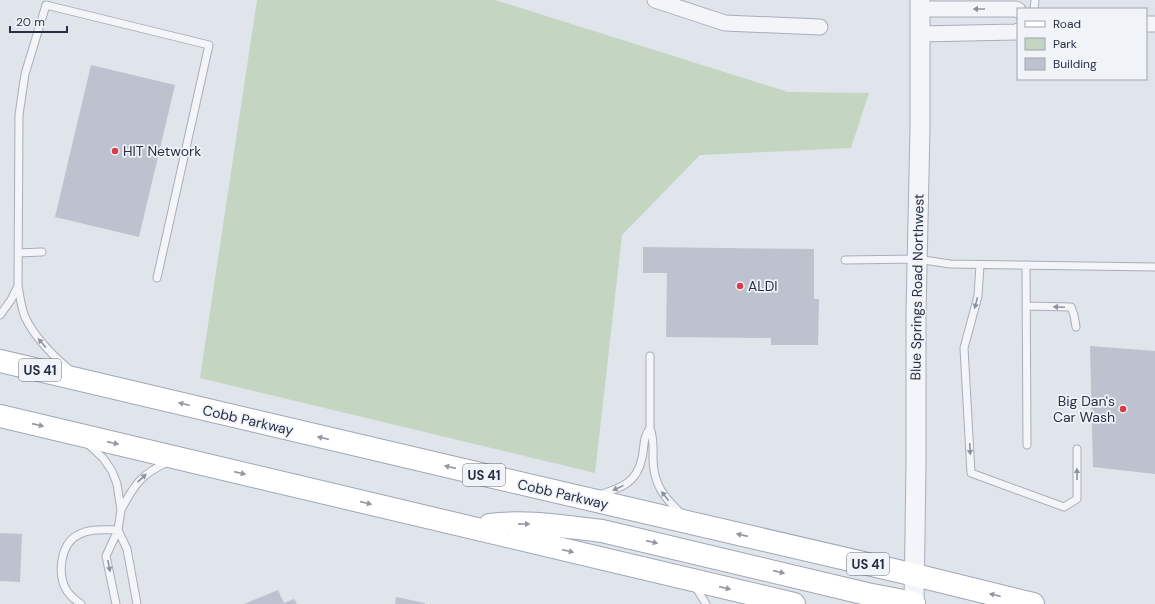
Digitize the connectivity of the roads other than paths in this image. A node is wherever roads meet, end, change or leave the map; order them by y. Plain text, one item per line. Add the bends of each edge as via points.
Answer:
1 (655, 0) edge
2 (920, 4) edge
3 (1017, 10) edge
4 (820, 27) dead end
5 (1017, 32) edge
6 (920, 34) junction
7 (42, 252) dead end
8 (18, 253) junction
9 (918, 259) junction
10 (845, 260) dead end
11 (980, 265) junction
12 (1026, 266) junction
13 (1155, 267) edge
14 (157, 278) dead end
15 (18, 286) junction
16 (1027, 306) junction
17 (0, 316) edge
18 (1076, 327) dead end
19 (650, 356) dead end
20 (0, 361) edge
21 (80, 379) junction
22 (0, 416) edge
23 (650, 428) junction
24 (75, 433) junction
25 (1027, 445) dead end
26 (1076, 449) dead end
27 (178, 458) junction
28 (586, 499) junction
29 (121, 510) junction
30 (692, 524) junction
31 (471, 528) junction
32 (118, 530) junction
33 (915, 575) junction
34 (688, 579) junction
35 (777, 602) edge
36 (81, 604) edge
37 (116, 604) edge
38 (136, 604) edge
39 (706, 604) edge
40 (914, 604) edge
41 (1033, 604) edge

1 - 4 street via 725,23
3 -> 2 street
2 - 6 street, Blue Springs Road Northwest
5 - 6 street
6 - 9 street, Blue Springs Road Northwest
7 - 8 lane
8 - 14 lane via 20,115 25,74 46,5 209,45
8 - 15 lane
9 - 10 lane
9 - 11 lane
9 - 33 street, Blue Springs Road Northwest
11 - 12 lane
11 -> 26 lane via 978,296 964,348 971,473 1064,507 1077,499
12 - 13 lane
12 - 16 lane
15 - 17 lane
21 -> 15 lane via 53,355 31,328
18 -> 16 lane via 1071,307
16 - 25 lane
19 - 23 lane
20 - 21 main road, Cobb Parkway / US 41
28 -> 21 main road, Cobb Parkway / US 41
22 -> 24 main road
23 -> 28 lane via 644,436 638,472 630,481 617,489
30 -> 23 lane via 658,487 654,475 653,438
24 -> 27 main road
24 - 29 lane via 94,448 112,471
29 -> 27 lane via 130,492 140,480 153,469
27 -> 31 main road
28 - 30 main road, Cobb Parkway / US 41
29 - 32 lane
33 -> 30 main road, Cobb Parkway / US 41
31 -> 34 main road
31 -> 40 main road via 526,524 602,531
32 - 36 lane via 92,529 76,535 66,546 62,558 63,581 72,599
32 -> 37 lane via 106,556
32 - 38 lane via 127,549
33 - 40 street, Blue Springs Road Northwest
41 -> 33 main road, Cobb Parkway / US 41
34 -> 35 main road
34 - 39 lane via 698,589

